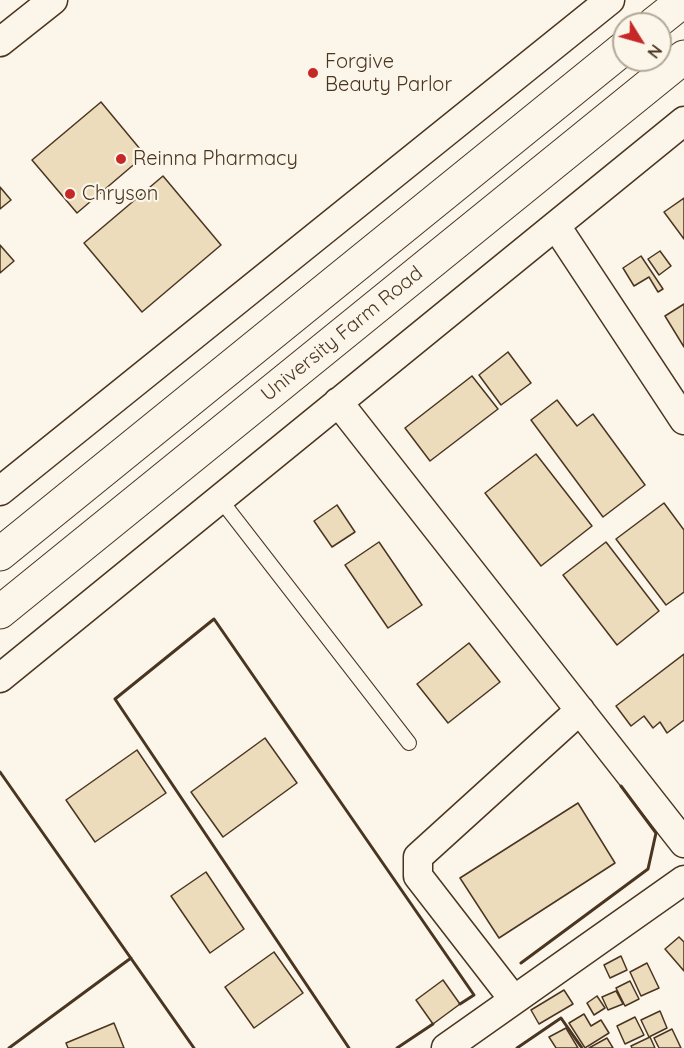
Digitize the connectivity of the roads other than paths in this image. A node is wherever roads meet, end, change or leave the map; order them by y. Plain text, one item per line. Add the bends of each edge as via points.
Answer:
1 (53, 0) edge
2 (610, 0) edge
3 (684, 0) edge
4 (669, 12) edge
5 (0, 42) edge
6 (684, 57) edge
7 (612, 58) edge
8 (684, 121) edge
9 (556, 226) junction
10 (338, 402) junction
11 (684, 420) edge
12 (0, 490) edge
13 (220, 499) junction
14 (0, 554) edge
15 (0, 612) edge
16 (0, 678) edge
17 (580, 710) junction
18 (410, 743) dead end
19 (684, 843) edge
20 (684, 880) edge
21 (514, 1000) junction
22 (446, 1048) edge

1 - 5 street
2 - 12 street
3 - 4 street
6 - 15 street, University Farm Road
7 - 14 street
8 - 9 street
9 - 10 street
9 - 11 street
10 - 13 street
10 - 17 street
13 - 16 street
13 - 18 lane
17 - 19 street
17 - 21 street via 418,858 418,876
20 - 21 street
21 - 22 street

